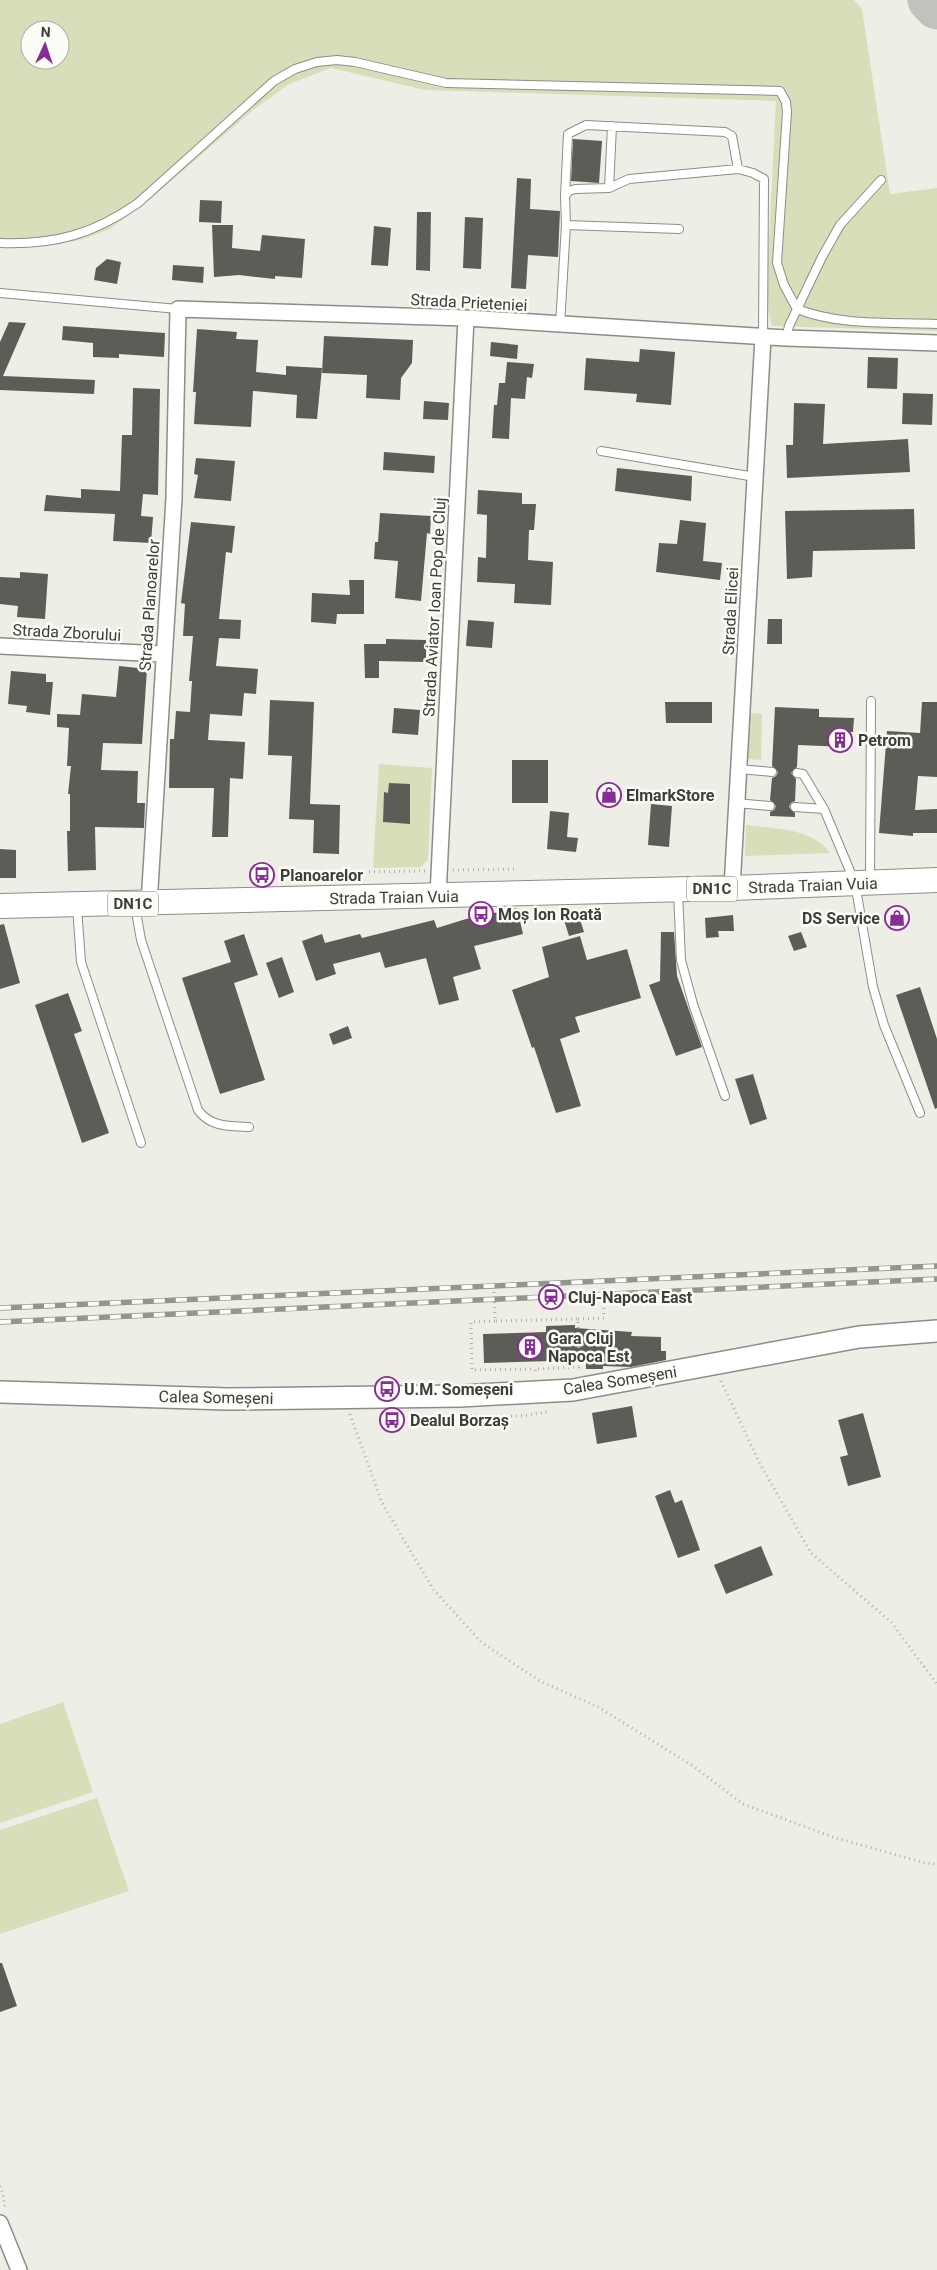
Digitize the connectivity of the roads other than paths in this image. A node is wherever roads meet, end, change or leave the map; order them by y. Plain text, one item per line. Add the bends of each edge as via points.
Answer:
1 (612, 126) junction
2 (738, 169) junction
3 (881, 180) dead end
4 (609, 188) junction
5 (565, 196) junction
6 (566, 225) junction
7 (679, 229) dead end
8 (0, 243) edge
9 (0, 293) edge
10 (178, 309) junction
11 (797, 309) junction
12 (466, 318) junction
13 (937, 324) edge
14 (560, 325) junction
15 (763, 336) junction
16 (786, 338) junction
17 (937, 343) edge
18 (601, 451) dead end
19 (755, 477) junction
20 (0, 646) edge
21 (163, 654) junction
22 (871, 701) dead end
23 (739, 769) junction
24 (772, 772) dead end
25 (797, 773) dead end
26 (736, 803) junction
27 (770, 806) dead end
28 (795, 808) dead end
29 (824, 809) junction
30 (937, 880) edge
31 (863, 883) junction
32 (732, 888) junction
33 (678, 890) junction
34 (438, 896) junction
35 (142, 904) junction
36 (77, 905) junction
37 (0, 906) edge
38 (725, 1096) dead end
39 (920, 1113) dead end
40 (249, 1127) dead end
41 (141, 1142) dead end
42 (937, 1331) edge
43 (0, 1392) edge
44 (0, 2223) edge
45 (20, 2270) edge

1 - 2 lane via 726,132 732,136
1 - 4 lane
1 - 5 lane via 586,125 568,134
2 - 4 lane via 628,179
2 - 15 lane via 764,179
3 - 11 lane via 840,225
4 - 5 lane via 575,189
5 - 6 lane
6 - 7 lane
6 - 14 lane
8 - 11 lane via 37,242 79,235 114,219 138,202 274,81 317,62 355,62 446,83 780,91 787,112 778,263
9 - 10 lane, Strada Prieteniei
10 - 12 street, Strada Prieteniei
10 - 21 street, Strada Planoarelor via 174,498
11 - 13 lane via 817,317 835,319
11 - 16 lane
12 - 14 street, Strada Prieteniei
12 - 34 street, Strada Aviator Ioan Pop de Cluj
14 - 15 street, Strada Prieteniei
15 - 16 street, Strada Prieteniei
15 - 19 street, Strada Elicei
16 - 17 street, Strada Prieteniei
18 - 19 lane
19 - 23 street, Strada Elicei
20 - 21 street, Strada Zborului
21 - 35 street, Strada Planoarelor
22 - 31 lane
23 - 24 lane
23 - 26 street, Strada Elicei
25 - 29 lane via 803,774
26 - 27 lane
26 - 32 street, Strada Elicei
28 - 29 lane
29 - 31 lane
30 - 31 main road, Strada Traian Vuia / DN1C
31 - 32 main road, Strada Traian Vuia / DN1C
31 - 39 lane via 873,987 884,1025
32 - 33 main road, Strada Traian Vuia / DN1C
33 - 34 main road, Strada Traian Vuia / DN1C
33 - 38 lane via 681,960
34 - 35 main road, Strada Traian Vuia / DN1C
35 - 36 main road, Strada Traian Vuia / DN1C
35 - 40 lane via 144,949 198,1110 214,1124
36 - 37 main road, Strada Traian Vuia / DN1C
36 - 41 lane via 81,962
42 - 43 main road, Calea Someșeni via 859,1338 573,1390 460,1396 228,1399
44 - 45 street

